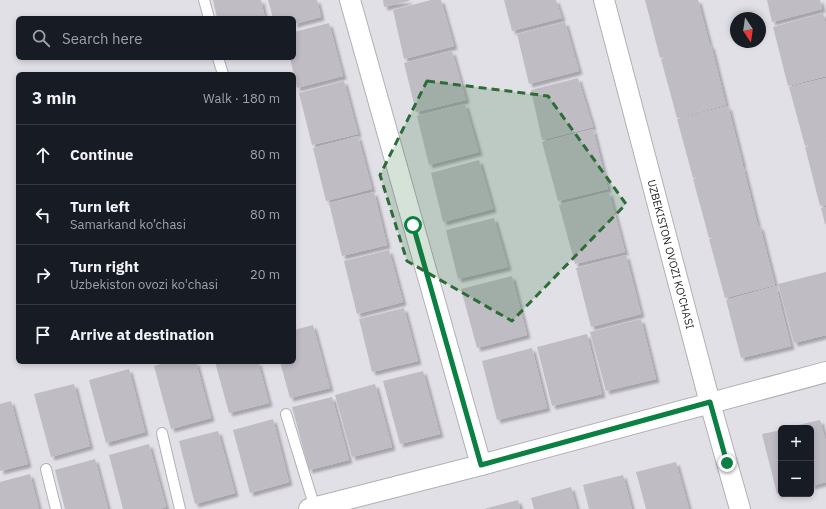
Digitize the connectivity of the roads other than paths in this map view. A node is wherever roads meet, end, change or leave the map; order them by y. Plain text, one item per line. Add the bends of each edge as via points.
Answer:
1 (204, 0) edge
2 (350, 0) edge
3 (604, 0) edge
4 (208, 16) edge
5 (219, 60) edge
6 (222, 72) edge
7 (826, 372) edge
8 (710, 402) junction
9 (286, 414) dead end
10 (162, 434) dead end
11 (481, 465) junction
12 (46, 469) dead end
13 (312, 508) edge
14 (56, 509) edge
15 (180, 509) edge
16 (740, 509) edge

1 - 4 lane
2 - 11 street
3 - 8 street, UZBEKISTON OVOZI KO'CHASI
5 - 6 lane
7 - 8 street
8 - 11 street
8 - 16 street, UZBEKISTON OVOZI KO'CHASI
9 - 13 lane
10 - 15 lane
11 - 13 street
12 - 14 lane

